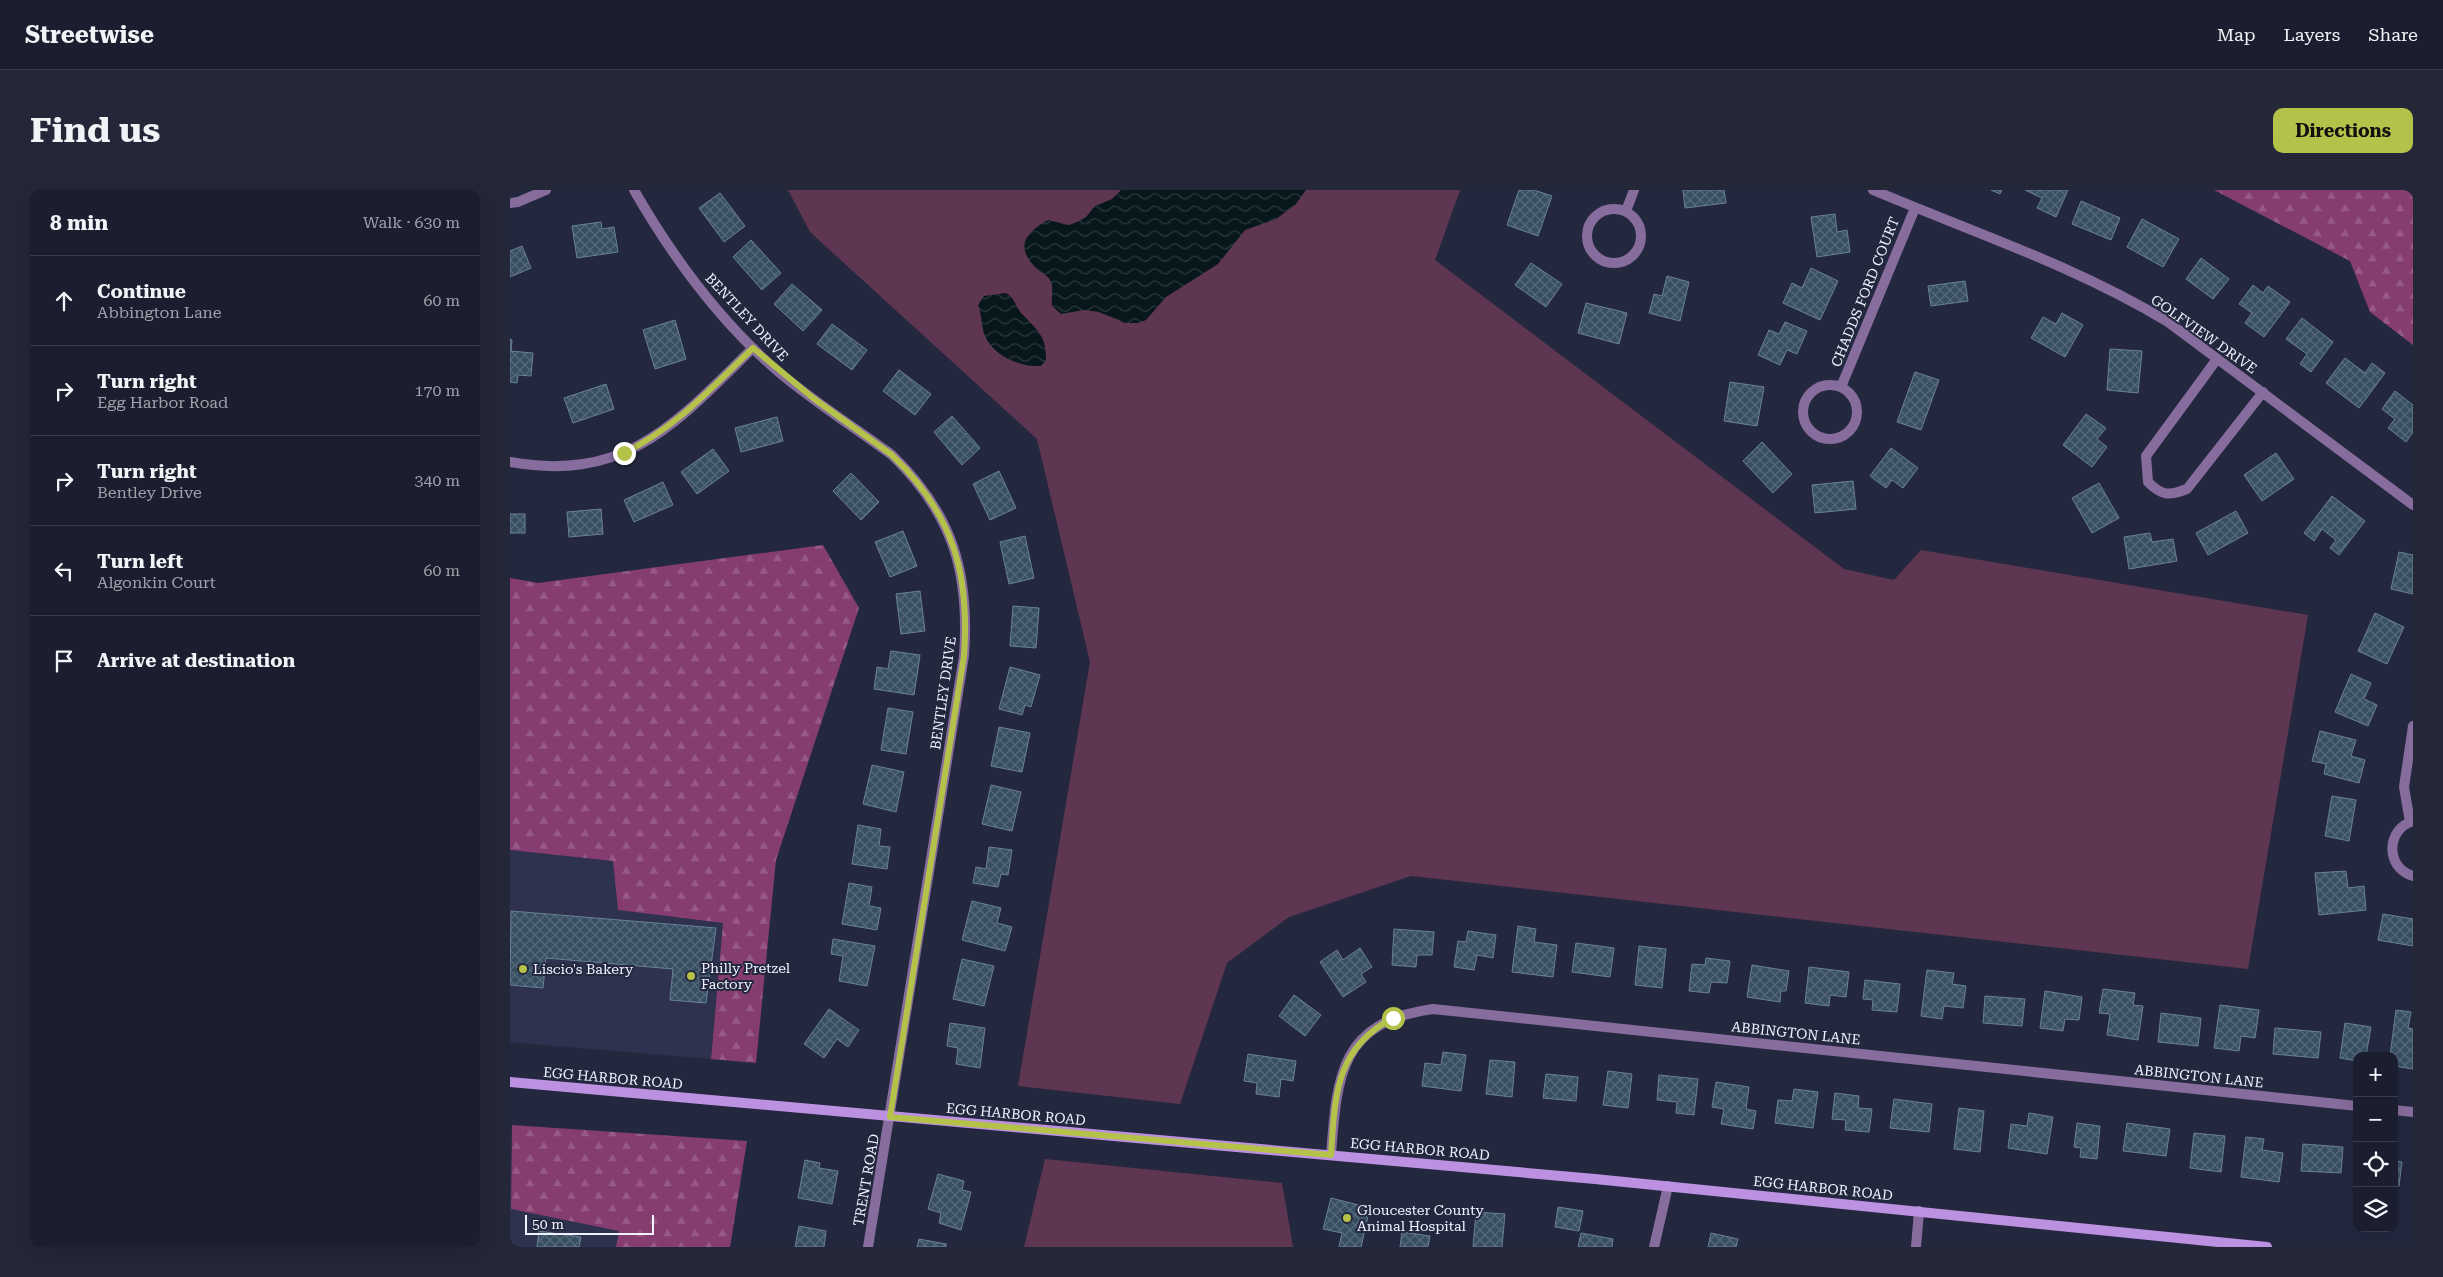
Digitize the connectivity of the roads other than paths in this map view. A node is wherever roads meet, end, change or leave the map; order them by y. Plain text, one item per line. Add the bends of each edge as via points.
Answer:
1 (546, 190) edge
2 (634, 190) edge
3 (1634, 190) edge
4 (1873, 190) edge
5 (510, 203) edge
6 (1915, 208) junction
7 (1626, 211) junction
8 (753, 348) junction
9 (2217, 359) junction
10 (1841, 387) junction
11 (2263, 392) junction
12 (510, 462) edge
13 (2413, 504) edge
14 (2413, 726) edge
15 (2412, 821) edge
16 (2413, 876) edge
17 (510, 1082) edge
18 (2353, 1106) edge
19 (2398, 1110) edge
20 (2413, 1112) edge
21 (890, 1117) junction
22 (1331, 1155) junction
23 (1668, 1186) junction
24 (1919, 1210) junction
25 (2200, 1243) edge
26 (868, 1247) edge
27 (1654, 1247) edge
28 (1916, 1247) edge
29 (2267, 1247) edge

1 - 5 street
2 - 8 street, BENTLEY DRIVE via 688,274
3 - 7 street
4 - 6 street, GOLFVIEW DRIVE
6 - 9 street, GOLFVIEW DRIVE via 2114,291 2168,322
6 - 10 street, CHADDS FORD COURT
7 - 7 street via 1609,209 1594,217 1589,224 1587,243 1598,259 1616,264 1634,256 1639,248 1642,239 1638,222
8 - 12 street via 683,416 624,453 554,468
8 - 21 street, BENTLEY DRIVE via 781,374 892,455 907,470 941,517 962,572 964,656
9 - 11 street, GOLFVIEW DRIVE
9 - 11 street via 2146,456 2148,482 2158,492 2174,494 2187,489
10 - 10 street, CHADDS FORD COURT via 1824,385 1809,395 1805,402 1804,421 1815,435 1842,437 1854,424 1857,407 1854,398
11 - 13 street, GOLFVIEW DRIVE
14 - 15 street via 2404,787
15 - 16 street via 2395,834 2392,853 2400,869
17 - 21 main road, EGG HARBOR ROAD
18 - 22 street, ABBINGTON LANE via 1433,1009 1393,1018 1375,1027 1362,1039 1349,1058 1336,1093
19 - 20 street
21 - 22 main road, EGG HARBOR ROAD
21 - 26 street, TRENT ROAD
22 - 23 main road, EGG HARBOR ROAD
23 - 24 main road, EGG HARBOR ROAD
23 - 27 street
24 - 25 main road, EGG HARBOR ROAD
24 - 28 street
25 - 29 main road, EGG HARBOR ROAD

